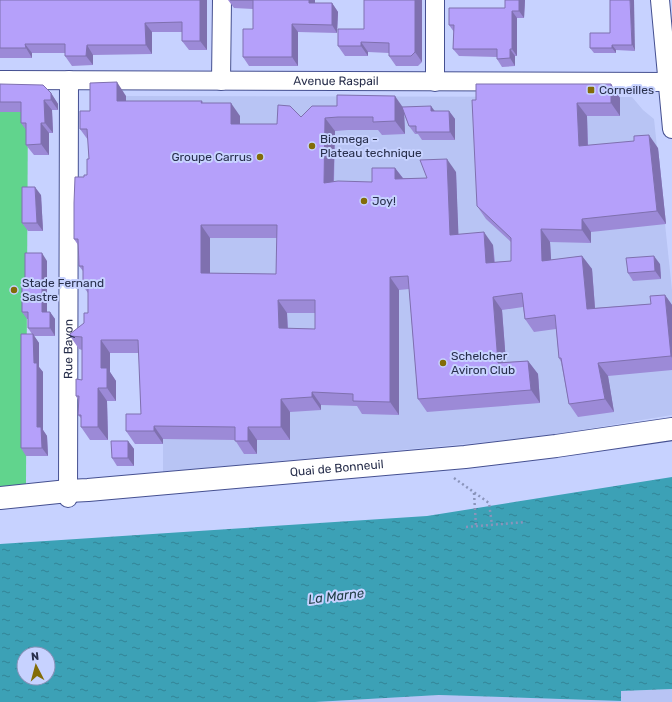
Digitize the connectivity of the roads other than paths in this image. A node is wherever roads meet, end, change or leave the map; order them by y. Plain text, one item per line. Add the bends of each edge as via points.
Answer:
1 (222, 0) edge
2 (435, 0) edge
3 (660, 0) edge
4 (0, 80) edge
5 (69, 80) junction
6 (221, 81) junction
7 (435, 82) junction
8 (670, 82) edge
9 (672, 129) edge
10 (672, 429) edge
11 (68, 494) junction
12 (0, 498) edge

1 - 6 street
2 - 7 street
3 - 8 street
4 - 5 street, Avenue Raspail
5 - 6 street, Avenue Raspail
5 - 11 street, Rue Bayon
6 - 7 street, Avenue Raspail
7 - 8 street, Avenue Raspail
8 - 9 street
10 - 11 street, Quai de Bonneuil via 465,457
11 - 12 street, Quai de Bonneuil

